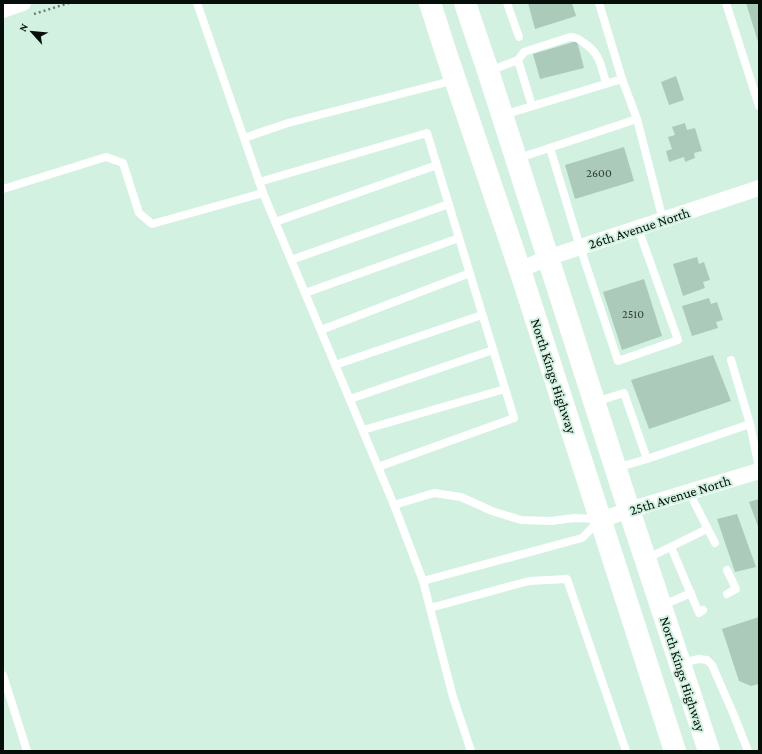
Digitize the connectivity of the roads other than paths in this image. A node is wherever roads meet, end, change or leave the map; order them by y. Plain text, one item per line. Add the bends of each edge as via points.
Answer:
1 (23, 3) edge
2 (197, 3) edge
3 (430, 3) edge
4 (465, 3) edge
5 (507, 3) edge
6 (599, 3) edge
7 (726, 3) edge
8 (3, 10) edge
9 (518, 37) dead end
10 (518, 60) junction
11 (488, 71) junction
12 (622, 79) junction
13 (455, 80) junction
14 (606, 84) junction
15 (532, 106) junction
16 (759, 106) edge
17 (502, 115) junction
18 (637, 119) junction
19 (244, 138) junction
20 (550, 148) junction
21 (516, 159) junction
22 (437, 165) junction
23 (259, 182) junction
24 (759, 188) edge
25 (3, 189) edge
26 (263, 193) junction
27 (449, 204) junction
28 (663, 220) junction
29 (275, 222) junction
30 (638, 228) junction
31 (459, 238) junction
32 (580, 247) junction
33 (547, 258) junction
34 (291, 260) junction
35 (520, 270) junction
36 (470, 272) junction
37 (305, 293) junction
38 (482, 315) junction
39 (320, 330) junction
40 (493, 350) junction
41 (732, 360) dead end
42 (335, 365) junction
43 (505, 389) junction
44 (350, 399) junction
45 (594, 402) junction
46 (750, 424) junction
47 (362, 430) junction
48 (648, 459) junction
49 (378, 467) junction
50 (615, 468) junction
51 (759, 470) edge
52 (689, 492) junction
53 (394, 505) junction
54 (629, 510) junction
55 (601, 520) junction
56 (708, 529) junction
57 (714, 543) dead end
58 (671, 547) junction
59 (645, 559) junction
60 (727, 570) dead end
61 (732, 578) junction
62 (422, 581) junction
63 (724, 583) dead end
64 (691, 593) junction
65 (727, 594) dead end
66 (661, 606) junction
67 (430, 608) junction
68 (703, 610) dead end
69 (680, 663) junction
70 (3, 675) edge
71 (4, 687) edge
72 (27, 751) edge
73 (471, 751) edge
74 (626, 751) edge
75 (675, 751) edge
76 (709, 751) edge
77 (748, 751) edge

1 - 8 street
2 - 19 lane
3 - 13 main road, North Kings Highway
4 - 11 main road, North Kings Highway
5 - 9 lane
6 - 12 lane
7 - 16 lane
10 - 11 lane
10 - 14 lane via 524,52 575,37 597,54
10 - 15 lane
11 - 17 main road, North Kings Highway
12 - 14 lane
12 - 18 lane
13 - 19 lane
13 - 35 main road, North Kings Highway
14 - 15 lane
15 - 17 lane
17 - 21 main road, North Kings Highway
18 - 20 lane
18 - 28 lane
19 - 23 lane
20 - 21 lane
20 - 32 lane
21 - 33 main road, North Kings Highway
22 - 23 lane via 427,132
22 - 27 lane
22 - 29 lane
23 - 26 lane
24 - 28 street, 26th Avenue North
25 - 26 lane via 106,157 123,163 139,213 152,224
26 - 29 lane
27 - 31 lane
27 - 34 lane
28 - 30 street, 26th Avenue North
29 - 34 lane
30 - 32 street, 26th Avenue North
30 - 32 lane via 678,340 618,361
31 - 36 lane
31 - 37 lane
32 - 33 street, 26th Avenue North
33 - 35 street, 26th Avenue North
33 - 45 main road, North Kings Highway
34 - 37 lane
35 - 55 main road, North Kings Highway
36 - 38 lane
36 - 39 lane
37 - 39 lane
38 - 40 lane
38 - 42 lane
39 - 42 lane
40 - 43 lane
40 - 44 lane
41 - 46 lane
42 - 44 lane
43 - 47 lane
43 - 49 lane via 514,418
44 - 47 lane
45 - 48 lane via 624,393
45 - 50 main road, North Kings Highway
46 - 48 lane
46 - 51 lane
47 - 49 lane
48 - 50 lane
49 - 53 lane
50 - 54 main road, North Kings Highway
51 - 52 street, 25th Avenue North
52 - 54 street, 25th Avenue North
52 - 56 lane
53 - 55 lane via 434,493 461,497 492,511 522,520
53 - 62 lane
54 - 55 street, 25th Avenue North
54 - 59 main road, North Kings Highway
55 - 62 lane via 582,538
55 - 75 main road, North Kings Highway
56 - 57 lane
56 - 58 lane
58 - 59 lane
58 - 64 lane via 685,570
59 - 66 main road, North Kings Highway
60 - 61 lane
61 - 63 lane
61 - 65 lane via 736,588
62 - 67 lane
64 - 66 lane
64 - 68 lane via 697,601 699,613
66 - 69 main road, North Kings Highway
67 - 73 lane via 453,697
67 - 74 lane via 529,581 567,579
69 - 76 main road, North Kings Highway
69 - 77 lane via 699,659 707,660 712,665
70 - 71 lane
71 - 72 lane

